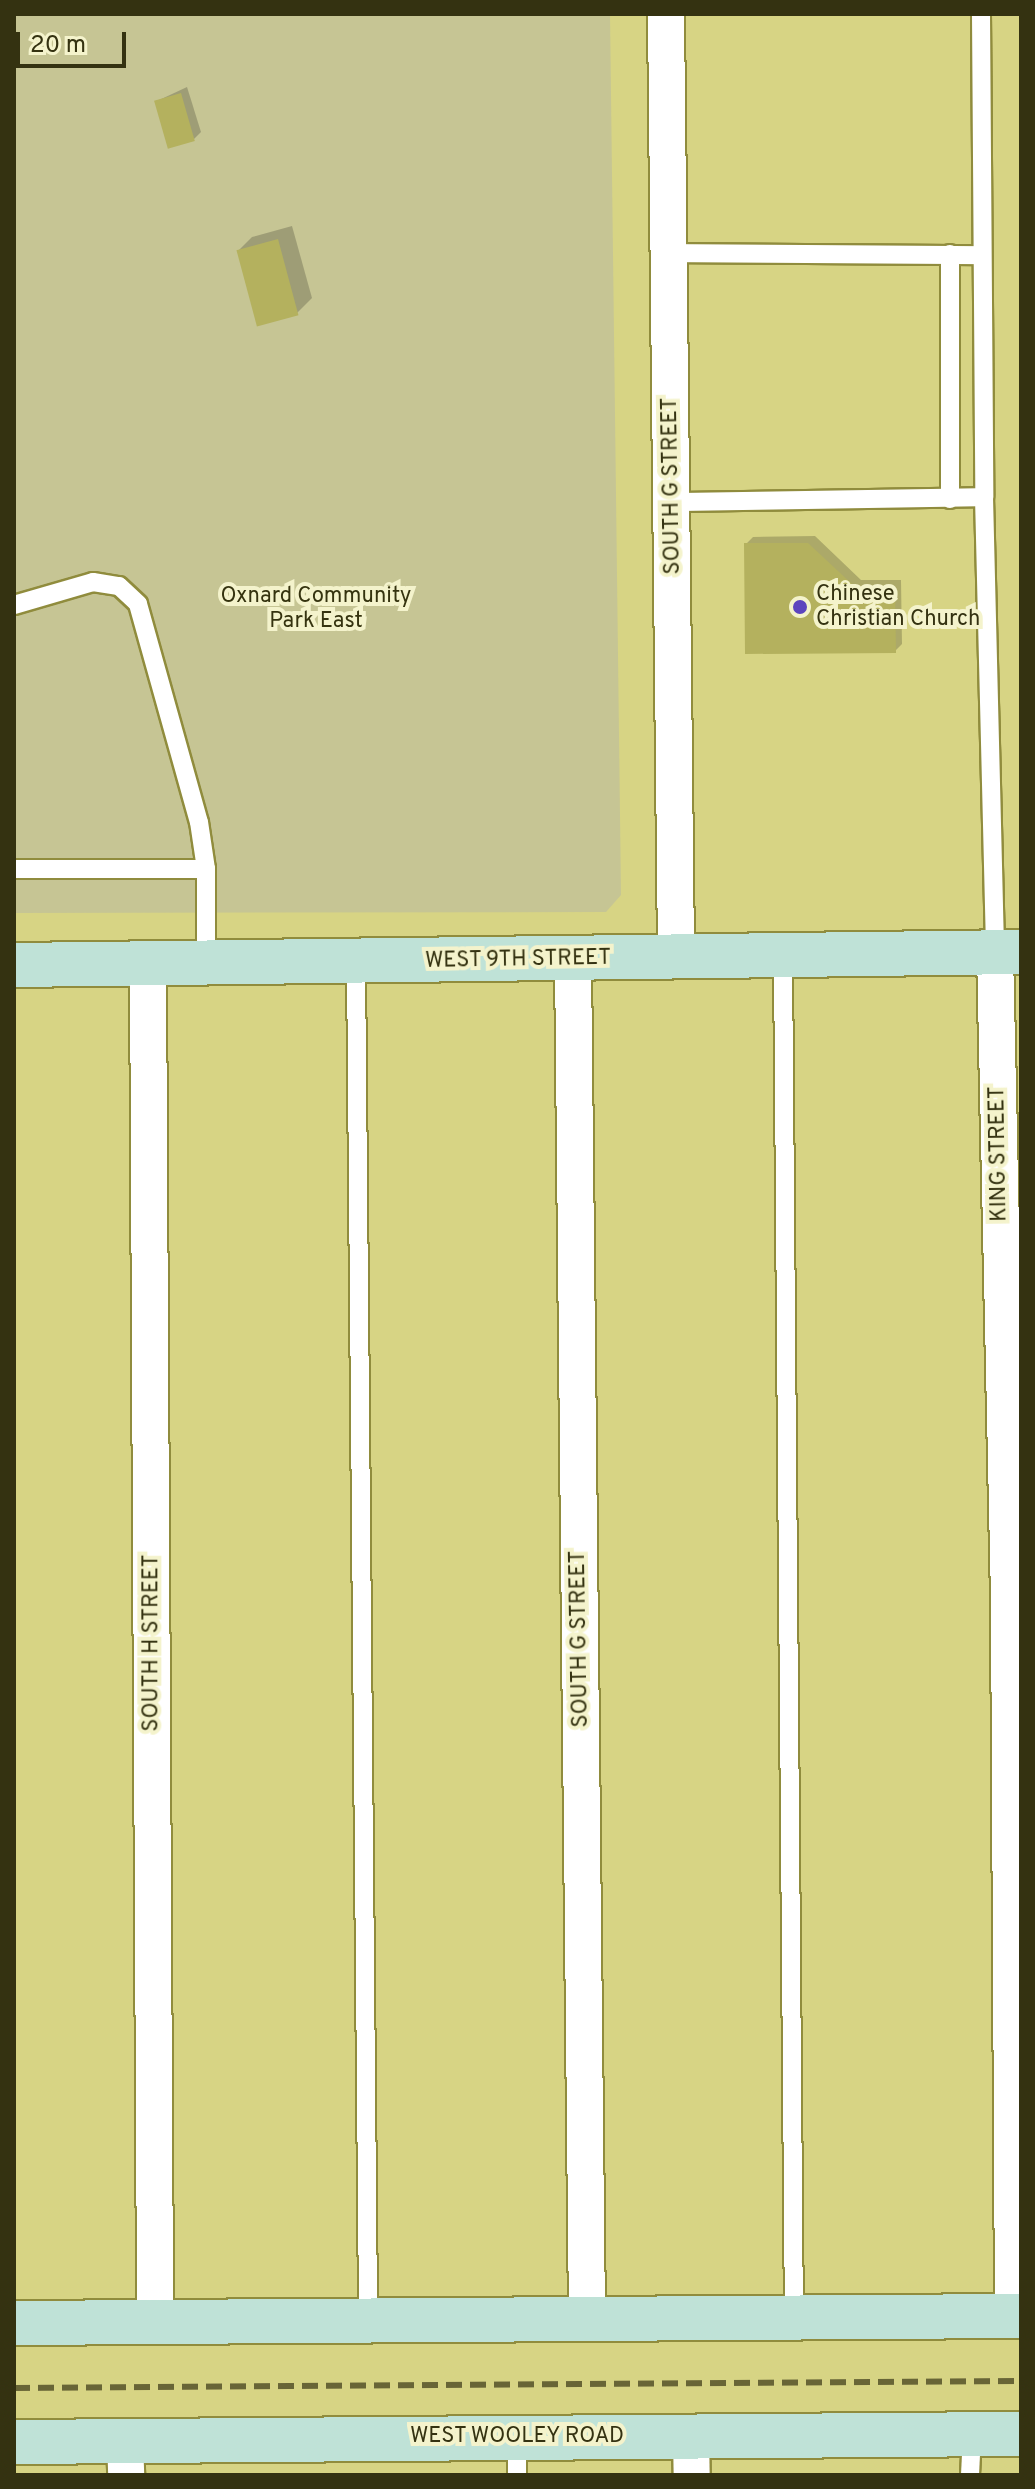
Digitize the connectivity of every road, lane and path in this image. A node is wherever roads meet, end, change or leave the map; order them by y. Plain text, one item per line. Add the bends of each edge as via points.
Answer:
1 (666, 14) edge
2 (981, 14) edge
3 (667, 253) junction
4 (950, 254) junction
5 (981, 255) junction
6 (984, 497) junction
7 (950, 499) junction
8 (674, 502) junction
9 (14, 605) edge
10 (14, 869) edge
11 (206, 869) junction
12 (1008, 952) edge
13 (783, 957) junction
14 (676, 958) junction
15 (573, 959) junction
16 (356, 961) junction
17 (206, 963) junction
18 (148, 964) junction
19 (14, 965) edge
20 (794, 2316) junction
21 (1017, 2316) edge
22 (587, 2318) junction
23 (368, 2320) junction
24 (155, 2322) junction
25 (14, 2323) edge
26 (1021, 2434) edge
27 (14, 2442) edge
28 (971, 2454) edge
29 (517, 2456) edge
30 (692, 2456) edge
31 (126, 2458) edge

1 - 3 street, SOUTH G STREET
2 - 5 lane
3 - 4 lane
3 - 8 street, SOUTH G STREET
4 - 5 lane
4 - 7 lane
5 - 6 lane
6 - 7 lane
6 - 12 lane
7 - 8 lane
8 - 14 street, SOUTH G STREET
9 - 11 lane via 93,582 119,586 138,604 199,822
10 - 11 lane
11 - 17 lane
12 - 13 main road, WEST 9TH STREET
12 - 21 street, KING STREET
13 - 14 main road, WEST 9TH STREET
13 - 20 lane
14 - 15 main road, WEST 9TH STREET
15 - 16 main road, WEST 9TH STREET
15 - 22 street, SOUTH G STREET
16 - 17 main road, WEST 9TH STREET
16 - 23 lane
17 - 18 main road, WEST 9TH STREET
18 - 19 main road, WEST 9TH STREET
18 - 24 street, SOUTH H STREET
20 - 21 main road
20 - 22 main road
22 - 23 main road
23 - 24 main road
24 - 25 main road
26 - 28 main road, WEST WOOLEY ROAD
27 - 31 main road, WEST WOOLEY ROAD
28 - 30 main road, WEST WOOLEY ROAD
29 - 30 main road, WEST WOOLEY ROAD
29 - 31 main road, WEST WOOLEY ROAD

